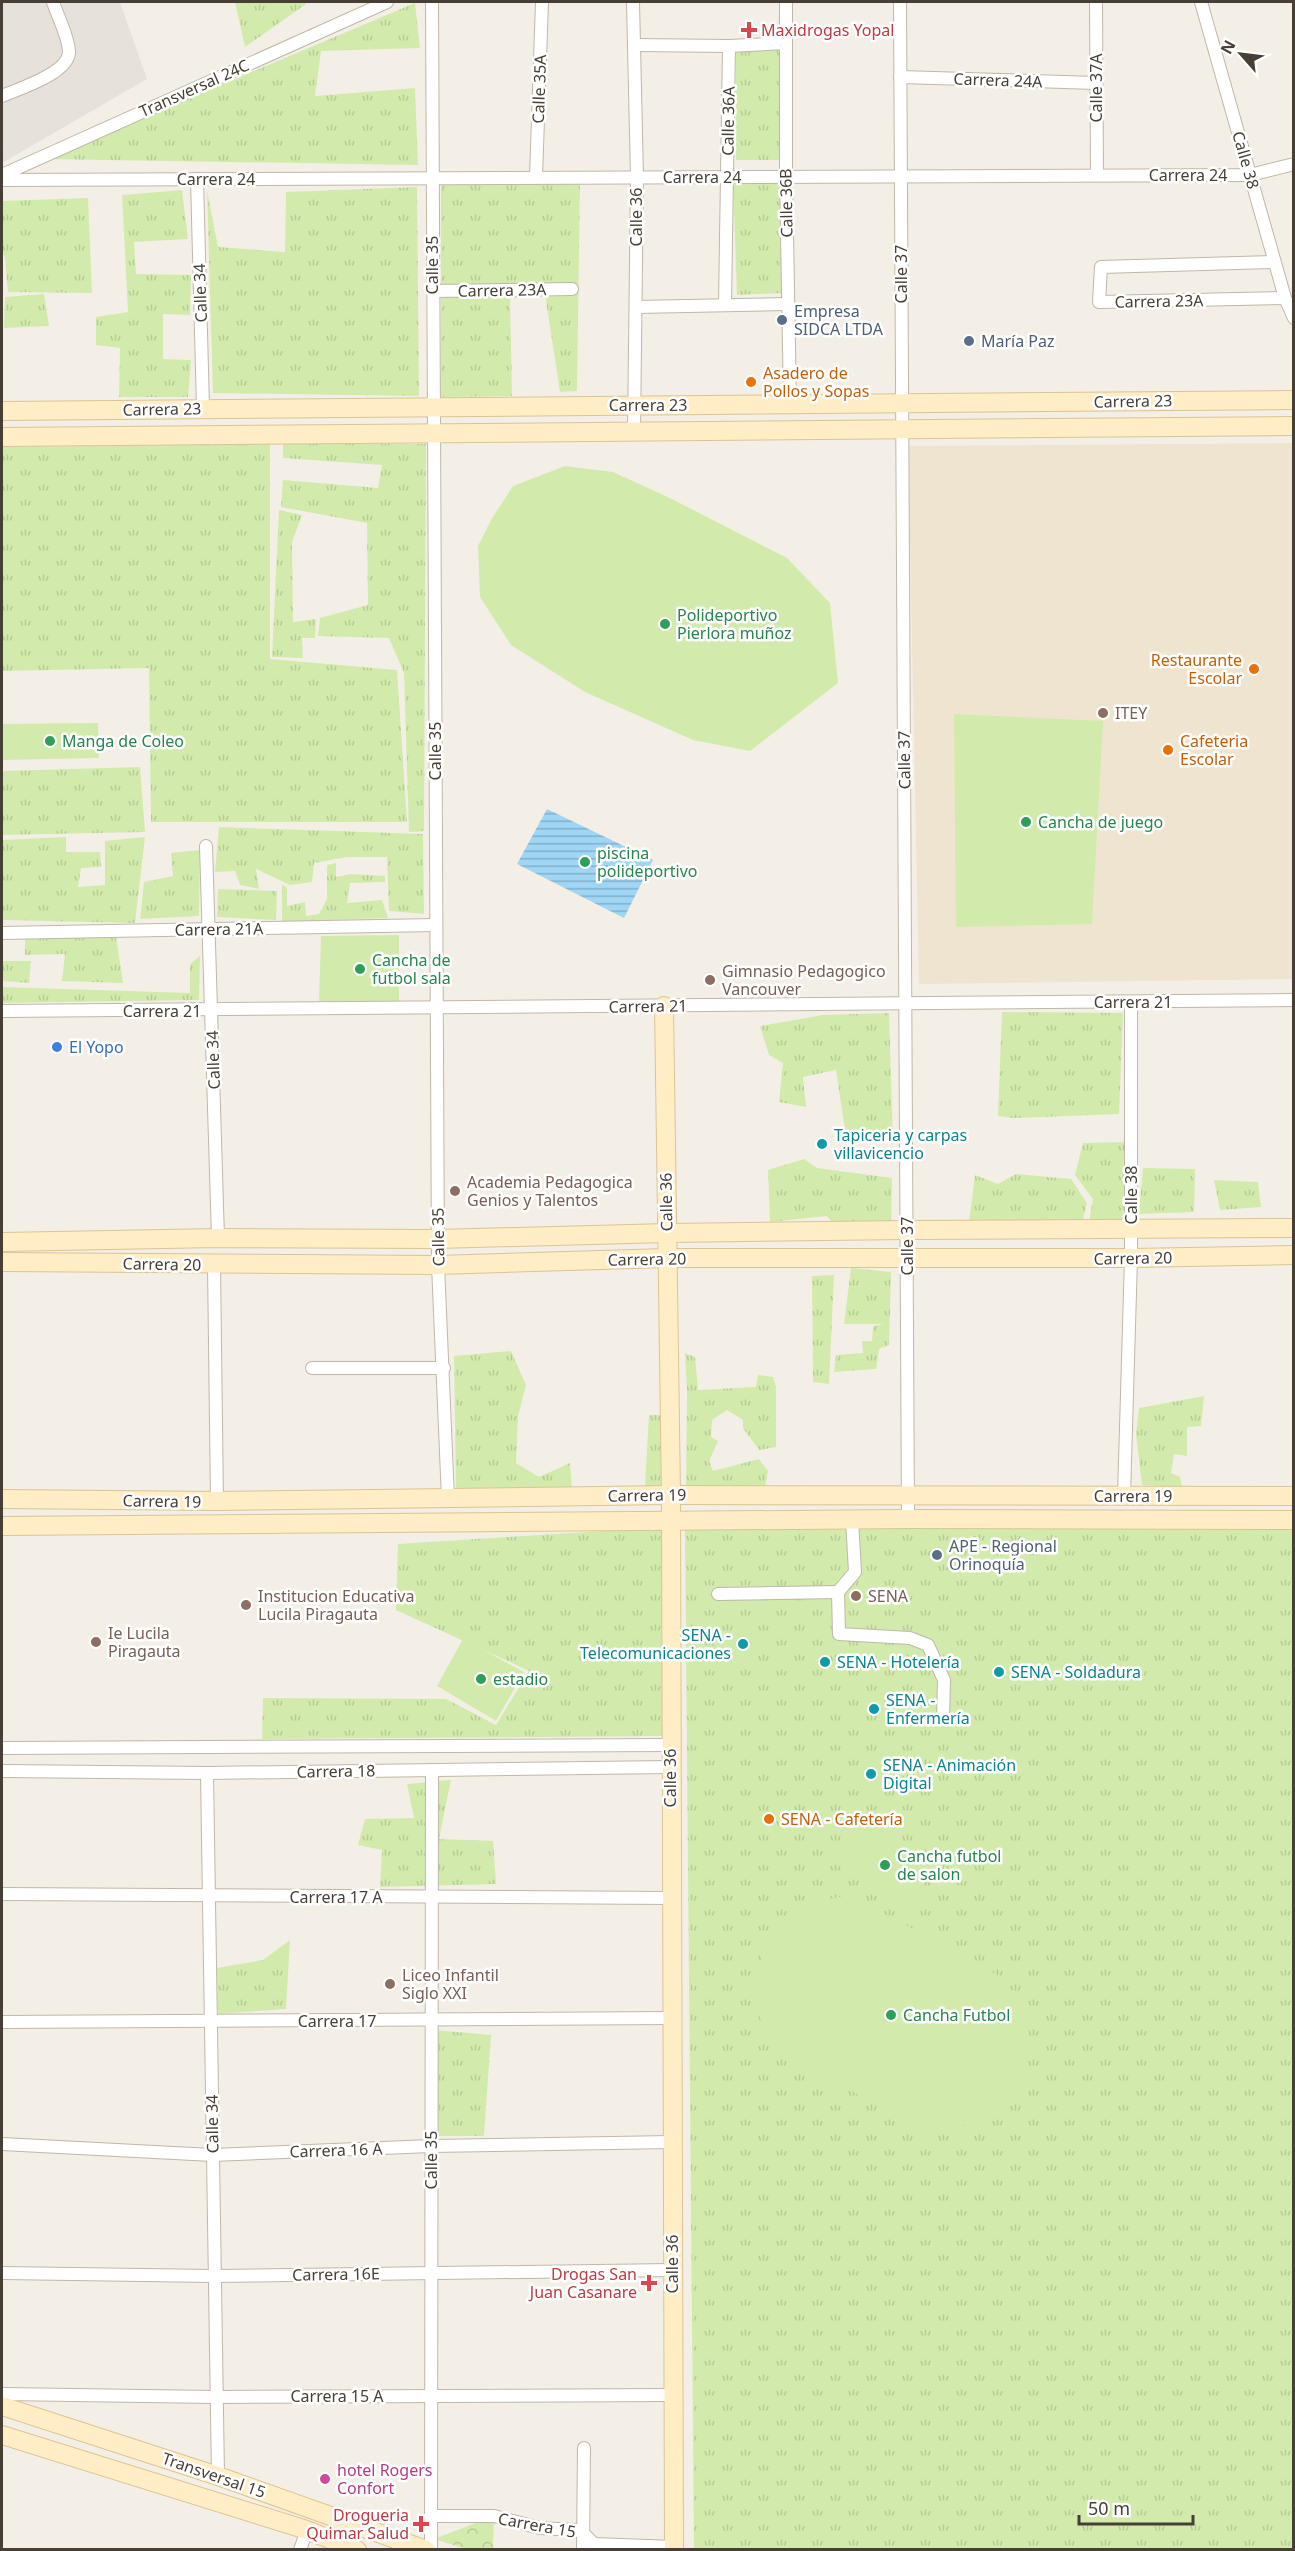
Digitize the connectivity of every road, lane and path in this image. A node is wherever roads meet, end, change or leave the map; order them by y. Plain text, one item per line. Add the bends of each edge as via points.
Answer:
1 (53, 2) edge
2 (387, 2) edge
3 (432, 2) edge
4 (542, 2) edge
5 (633, 2) edge
6 (786, 2) edge
7 (900, 2) edge
8 (1096, 2) edge
9 (1201, 2) edge
10 (786, 43) junction
11 (635, 45) junction
12 (729, 46) junction
13 (900, 77) junction
14 (1096, 83) junction
15 (2, 96) edge
16 (1293, 164) edge
17 (2, 175) edge
18 (1097, 175) junction
19 (1250, 175) junction
20 (786, 176) junction
21 (900, 176) junction
22 (536, 177) junction
23 (637, 177) junction
24 (728, 177) junction
25 (432, 178) junction
26 (196, 179) junction
27 (2, 180) edge
28 (1275, 262) junction
29 (572, 289) dead end
30 (433, 291) junction
31 (1285, 298) junction
32 (725, 304) junction
33 (787, 304) junction
34 (636, 307) junction
35 (1293, 318) edge
36 (1293, 400) edge
37 (901, 402) junction
38 (790, 404) junction
39 (635, 405) junction
40 (433, 407) junction
41 (203, 408) junction
42 (2, 411) edge
43 (1293, 426) edge
44 (901, 428) junction
45 (634, 432) junction
46 (433, 434) junction
47 (2, 437) edge
48 (206, 846) dead end
49 (436, 925) junction
50 (209, 929) junction
51 (2, 933) edge
52 (1293, 1000) edge
53 (1131, 1002) junction
54 (906, 1003) junction
55 (664, 1006) junction
56 (437, 1008) junction
57 (211, 1010) junction
58 (2, 1011) edge
59 (1131, 1228) junction
60 (1293, 1228) edge
61 (907, 1230) junction
62 (667, 1233) junction
63 (218, 1238) junction
64 (438, 1239) junction
65 (2, 1242) edge
66 (1293, 1255) edge
67 (667, 1258) junction
68 (1131, 1258) junction
69 (907, 1259) junction
70 (2, 1262) edge
71 (214, 1265) junction
72 (438, 1265) junction
73 (312, 1368) dead end
74 (444, 1368) junction
75 (908, 1494) junction
76 (671, 1495) junction
77 (1124, 1496) junction
78 (1293, 1496) edge
79 (2, 1499) edge
80 (448, 1499) junction
81 (217, 1501) junction
82 (908, 1519) junction
83 (852, 1520) junction
84 (1293, 1520) edge
85 (670, 1521) junction
86 (2, 1526) edge
87 (838, 1592) junction
88 (718, 1594) dead end
89 (943, 1718) dead end
90 (670, 1745) junction
91 (2, 1748) edge
92 (670, 1767) junction
93 (432, 1770) junction
94 (2, 1771) edge
95 (207, 1773) junction
96 (2, 1894) edge
97 (209, 1896) junction
98 (432, 1897) junction
99 (671, 1898) junction
100 (673, 2018) junction
101 (432, 2020) junction
102 (2, 2022) edge
103 (210, 2022) junction
104 (671, 2142) junction
105 (2, 2144) edge
106 (431, 2146) junction
107 (212, 2155) junction
108 (671, 2270) junction
109 (431, 2272) junction
110 (2, 2273) edge
111 (213, 2276) junction
112 (2, 2394) edge
113 (672, 2394) junction
114 (431, 2396) junction
115 (215, 2397) junction
116 (2, 2406) edge
117 (2, 2435) edge
118 (584, 2448) dead end
119 (218, 2475) junction
120 (431, 2517) junction
121 (307, 2530) junction
122 (583, 2533) junction
123 (674, 2548) edge
124 (300, 2550) edge
125 (357, 2550) edge
126 (426, 2550) edge
127 (431, 2550) edge
128 (583, 2550) edge

1 - 15 street via 69,52 66,61 58,71
2 - 17 street, Transversal 24C
3 - 25 street, Calle 35
4 - 22 street, Calle 35A
5 - 11 street, Calle 36
6 - 10 street, Calle 36B
7 - 13 street, Calle 37
8 - 14 street, Calle 37A
9 - 19 street, Calle 38
10 - 12 street
10 - 20 street, Calle 36B
11 - 12 street
11 - 23 street, Calle 36
12 - 24 street, Calle 36A
13 - 14 street, Carrera 24A
13 - 21 street, Calle 37
14 - 18 street, Calle 37A
16 - 19 street, Carrera 24
18 - 19 street, Carrera 24
18 - 21 street, Carrera 24
19 - 28 street, Calle 38
20 - 21 street, Carrera 24
20 - 24 street, Carrera 24
20 - 33 street, Calle 36B
21 - 37 street, Calle 37
22 - 23 street, Carrera 24
22 - 25 street, Carrera 24
23 - 24 street, Carrera 24
23 - 34 street, Calle 36
24 - 32 street, Calle 36A
25 - 26 street, Carrera 24
25 - 30 street, Calle 35
26 - 27 street, Carrera 24
26 - 41 street, Calle 34
28 - 31 street, Calle 38
28 - 31 street, Carrera 23A via 1101,267 1099,302
29 - 30 street, Carrera 23A
30 - 40 street, Calle 35
31 - 35 street, Calle 38
32 - 33 street
32 - 34 street
33 - 38 street, Calle 36B
34 - 39 street, Calle 36
36 - 37 main road, Carrera 23
37 - 38 main road, Carrera 23
37 - 44 street, Calle 37
38 - 39 main road, Carrera 23
39 - 40 main road, Carrera 23
39 - 45 street, Calle 36
40 - 41 main road, Carrera 23
40 - 46 street, Calle 35
41 - 42 main road, Carrera 23
43 - 44 main road, Carrera 23
44 - 45 main road, Carrera 23
44 - 54 street, Calle 37
45 - 46 main road, Carrera 23
46 - 47 main road, Carrera 23
46 - 49 street, Calle 35
48 - 50 street, Calle 34
49 - 50 street, Carrera 21A
49 - 56 street, Calle 35
50 - 51 street, Carrera 21A
50 - 57 street, Calle 34
52 - 53 street, Carrera 21
53 - 54 street, Carrera 21
53 - 59 street, Calle 38
54 - 55 street, Carrera 21
54 - 61 street, Calle 37
55 - 56 street, Carrera 21
55 - 62 main road, Calle 36
56 - 57 street, Carrera 21
56 - 64 street, Calle 35
57 - 58 street, Carrera 21
57 - 63 street, Calle 34
59 - 60 main road, Carrera 20
59 - 61 main road, Carrera 20
59 - 68 street, Calle 38
61 - 62 main road, Carrera 20
61 - 69 street, Calle 37
62 - 64 main road, Carrera 20
62 - 67 main road, Calle 36
63 - 64 main road, Carrera 20
63 - 65 main road, Carrera 20
64 - 72 street, Calle 35
66 - 68 main road, Carrera 20
67 - 69 main road, Carrera 20
67 - 72 main road, Carrera 20
67 - 76 main road, Calle 36
68 - 69 main road, Carrera 20
68 - 77 street, Calle 38
69 - 75 street, Calle 37
70 - 71 main road, Carrera 20
71 - 72 main road, Carrera 20
71 - 81 street
72 - 74 street, Calle 35
73 - 74 street
74 - 80 street, Calle 35
75 - 76 main road, Carrera 19
75 - 77 main road, Carrera 19
75 - 82 street, Calle 37
76 - 80 main road, Carrera 19
76 - 85 main road, Calle 36
77 - 78 main road, Carrera 19
79 - 81 main road, Carrera 19
80 - 81 main road, Carrera 19
82 - 83 main road, Carrera 19
82 - 84 main road, Carrera 19
83 - 85 main road, Carrera 19
83 - 87 street via 855,1572
85 - 86 main road, Carrera 19
85 - 90 main road, Calle 36
87 - 88 street
87 - 89 street via 838,1634 910,1638 928,1645 944,1680
90 - 91 street, Carrera 18
90 - 92 main road, Calle 36
92 - 93 street, Carrera 18
92 - 99 main road, Calle 36
93 - 95 street, Carrera 18
93 - 98 street, Calle 35
94 - 95 street, Carrera 18
95 - 97 street, Calle 34
96 - 97 street, Carrera 17 A
97 - 98 street, Carrera 17 A
97 - 103 street, Calle 34
98 - 99 street, Carrera 17 A
98 - 101 street, Calle 35
99 - 100 main road, Calle 36
100 - 101 street, Carrera 17
100 - 104 main road, Calle 36
101 - 103 street, Carrera 17
101 - 106 street, Calle 35
102 - 103 street, Carrera 17
103 - 107 street, Calle 34
104 - 106 street, Carrera 16 A
104 - 108 main road, Calle 36
105 - 107 street, Carrera 16 A
106 - 107 street, Carrera 16 A
106 - 109 street, Calle 35
107 - 111 street, Calle 34
108 - 109 street, Carrera 16E
108 - 113 main road, Calle 36
109 - 111 street, Carrera 16E
109 - 114 street, Calle 35
110 - 111 street, Carrera 16E
111 - 115 street, Calle 34
112 - 115 street, Carrera 15 A
113 - 114 street, Carrera 15 A
113 - 123 main road, Calle 36
114 - 115 street, Carrera 15 A
114 - 120 street, Calle 35
115 - 119 street, Calle 34
116 - 119 main road, Transversal 15
117 - 121 main road, Transversal 15
118 - 122 street
119 - 126 main road, Transversal 15
120 - 122 street, Carrera 15 via 494,2516
120 - 127 street, Calle 35
121 - 124 street
121 - 125 main road, Transversal 15
122 - 123 street, Carrera 15 via 594,2544
122 - 128 street

